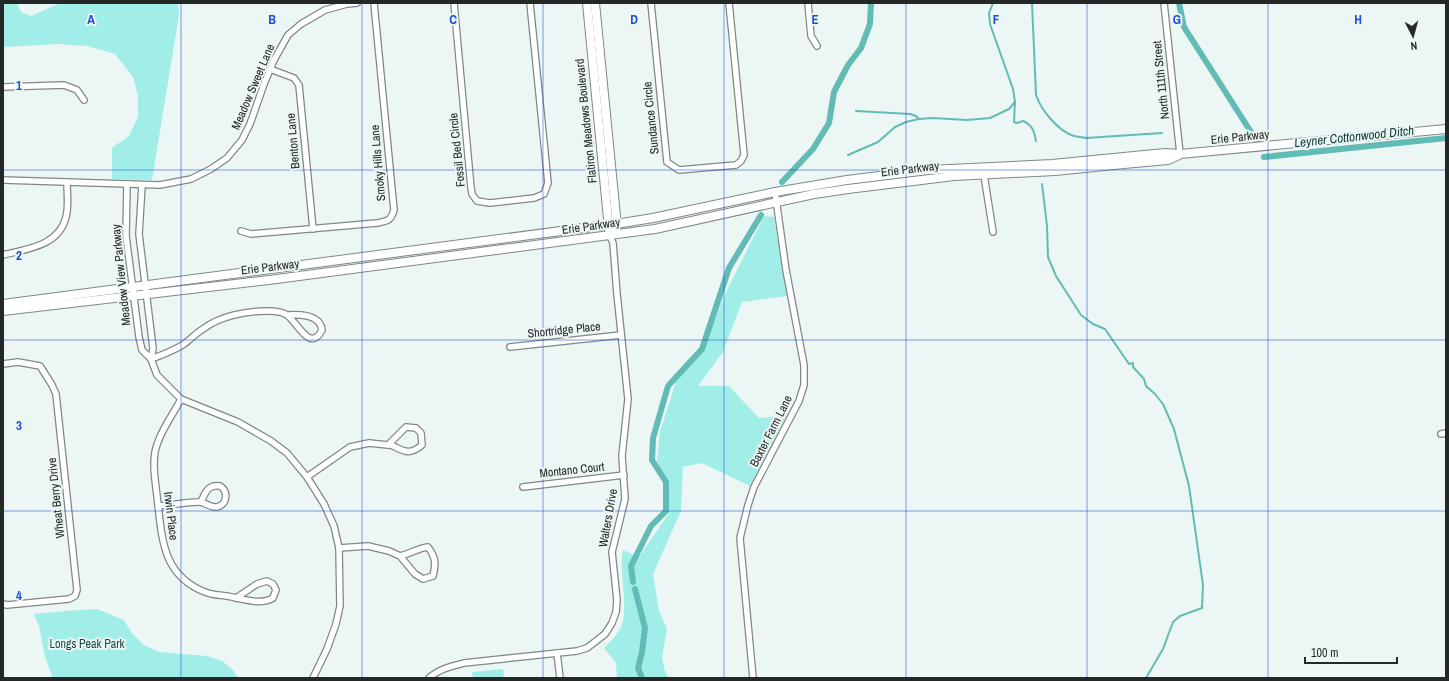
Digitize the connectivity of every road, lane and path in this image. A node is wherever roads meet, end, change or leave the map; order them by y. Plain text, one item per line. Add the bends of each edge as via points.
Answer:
1 (356, 3) edge
2 (374, 3) edge
3 (454, 3) edge
4 (530, 3) edge
5 (587, 3) edge
6 (595, 3) edge
7 (651, 3) edge
8 (729, 3) edge
9 (808, 3) edge
10 (1164, 3) edge
11 (817, 46) dead end
12 (270, 69) junction
13 (3, 87) edge
14 (84, 100) dead end
15 (1446, 129) edge
16 (1180, 154) junction
17 (984, 175) junction
18 (3, 180) edge
19 (67, 182) junction
20 (127, 184) junction
21 (142, 185) junction
22 (775, 192) junction
23 (776, 202) junction
24 (612, 224) junction
25 (313, 229) junction
26 (241, 231) dead end
27 (993, 232) dead end
28 (613, 238) junction
29 (3, 255) edge
30 (145, 290) junction
31 (133, 291) junction
32 (3, 304) edge
33 (3, 311) edge
34 (287, 314) junction
35 (621, 335) junction
36 (510, 347) dead end
37 (150, 360) junction
38 (3, 364) edge
39 (181, 399) junction
40 (388, 444) junction
41 (624, 475) junction
42 (307, 477) junction
43 (522, 487) dead end
44 (201, 502) junction
45 (158, 506) junction
46 (340, 548) junction
47 (400, 556) junction
48 (236, 598) junction
49 (3, 604) edge
50 (557, 653) junction
51 (313, 678) edge
52 (429, 678) edge
53 (560, 678) edge
54 (753, 678) edge

1 - 12 street, Meadow Sweet Lane via 325,10 301,24 288,35
2 - 25 street, Smoky Hills Lane via 394,210 387,221
3 - 4 street, Fossil Bed Circle via 472,194 477,201 490,203 534,198 544,194 548,183
5 - 24 main road, Flatiron Meadows Boulevard
6 - 24 main road, Flatiron Meadows Boulevard
7 - 8 street, Sundance Circle via 667,162 679,170 736,165 744,155
9 - 11 street via 811,36
10 - 16 street, North 111th Street
12 - 21 street, Meadow Sweet Lane via 250,124 242,140 227,158 191,179 160,185
12 - 25 street, Benton Lane via 294,78 298,85
13 - 14 street via 64,85 77,90
15 - 16 main road, Erie Parkway
16 - 17 main road, Erie Parkway via 1168,160
16 - 22 main road, Erie Parkway via 928,170
17 - 23 main road, Erie Parkway via 941,177 856,188
17 - 27 street
18 - 19 street, Meadow Sweet Lane
19 - 20 street, Meadow Sweet Lane
19 - 29 street via 66,218 56,235 38,247
20 - 21 street, Meadow Sweet Lane
20 - 31 street, Meadow View Parkway via 126,236
21 - 30 street, Meadow View Parkway via 139,234
22 - 23 street, Baxter Farm Lane
22 - 24 main road, Erie Parkway via 653,218
23 - 28 main road, Erie Parkway
23 - 54 street, Baxter Farm Lane via 804,365 804,385 799,401 754,486 740,538
24 - 28 main road, Flatiron Meadows Boulevard
24 - 30 main road, Erie Parkway
25 - 26 street, Smoky Hills Lane via 251,234
28 - 30 main road, Erie Parkway via 269,280
28 - 35 street, Walters Drive
30 - 31 main road, Erie Parkway
30 - 37 street, Meadow View Parkway via 153,348
31 - 32 main road, Erie Parkway
31 - 33 main road, Erie Parkway
31 - 37 street, Meadow View Parkway via 138,337 142,350
34 - 34 street via 306,337 316,338 322,330 320,322 314,318
34 - 37 street via 258,311 219,320 183,344
35 - 36 street, Shortridge Place
35 - 41 street, Walters Drive via 628,399 622,456
37 - 39 street, Meadow View Parkway via 157,375
38 - 49 street, Wheat Berry Drive via 18,362 40,366 56,394 77,590 75,596 69,599
39 - 42 street, Meadow View Parkway via 238,422 271,442 287,454
39 - 45 street, Irwin Place via 158,442 155,473
40 - 40 street via 406,452 415,451 422,445 421,433 416,428 406,427
40 - 42 street via 369,443 350,447
41 - 43 street, Montano Court
41 - 50 street, Walters Drive via 625,499 612,552 617,600 612,623 605,634 587,648
42 - 46 street, Meadow View Parkway via 324,504
44 - 44 street via 212,507 221,505 226,499 226,491 220,486 211,486
44 - 45 street
45 - 48 street, Irwin Place via 164,546 168,558 180,576 206,593
46 - 47 street via 368,546
46 - 51 street, Meadow View Parkway via 340,606 327,649
47 - 47 street via 415,574 423,579 433,576 434,555 428,548 419,548 408,555
48 - 48 street, Irwin Place via 266,580 273,584 276,590 273,598 267,601
50 - 52 street, Walters Drive via 464,663 449,667
50 - 53 street

